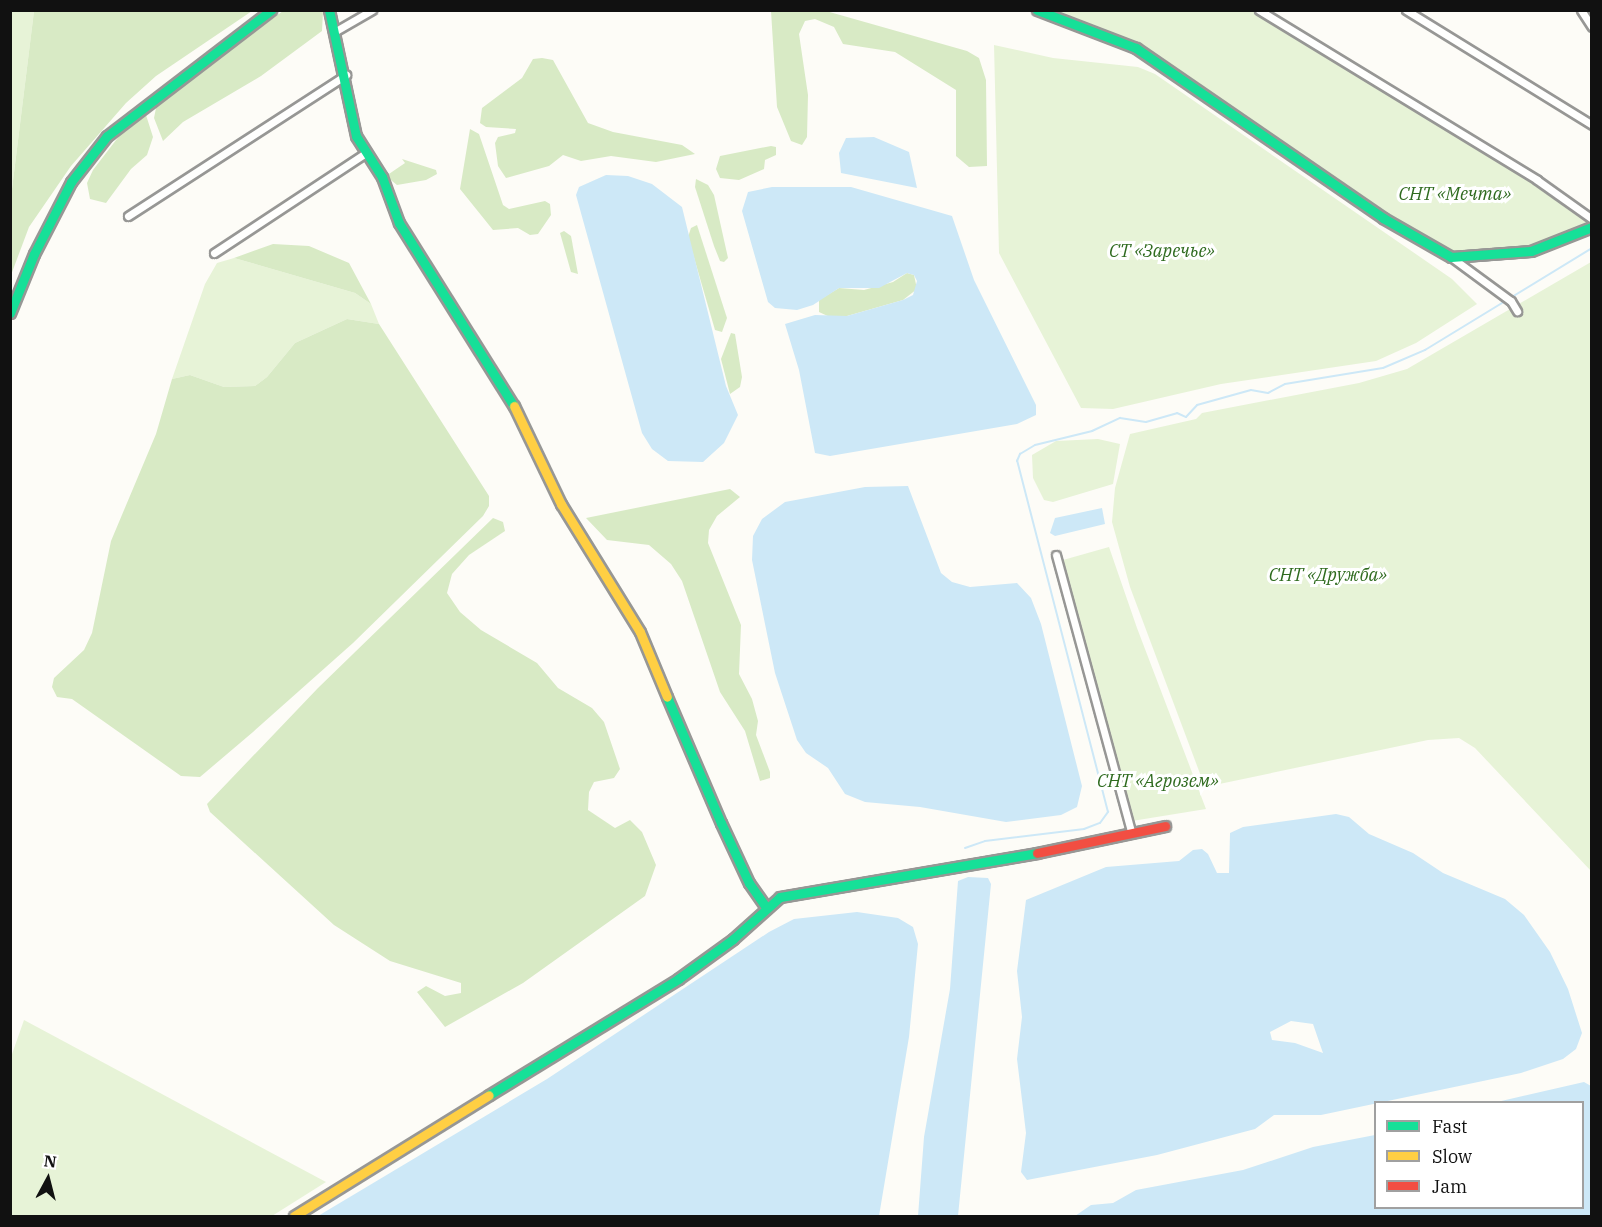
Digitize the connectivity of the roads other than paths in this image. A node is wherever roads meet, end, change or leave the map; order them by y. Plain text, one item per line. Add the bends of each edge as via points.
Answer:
1 (271, 10) edge
2 (329, 10) edge
3 (372, 10) edge
4 (1037, 10) edge
5 (1259, 10) edge
6 (1581, 10) edge
7 (1412, 12) edge
8 (1592, 27) edge
9 (334, 32) junction
10 (346, 75) junction
11 (1592, 125) edge
12 (367, 152) junction
13 (128, 216) dead end
14 (1592, 219) edge
15 (1592, 227) edge
16 (214, 253) dead end
17 (1450, 257) junction
18 (1517, 311) dead end
19 (10, 313) edge
20 (1056, 555) dead end
21 (1165, 826) dead end
22 (1131, 831) junction
23 (765, 906) junction
24 (294, 1216) edge

1 - 19 street via 107,136 71,182 34,254
2 - 9 street
3 - 9 street
4 - 17 street via 1136,48 1383,218
5 - 14 street via 1528,174
6 - 8 street
7 - 11 street
9 - 10 street
10 - 12 street via 351,122
10 - 13 street
12 - 16 street
12 - 23 street via 382,177 399,223 523,420 561,504 640,632 726,833 749,883
15 - 17 street via 1531,251
17 - 18 street via 1511,301
20 - 22 street
21 - 22 street
22 - 23 street via 1008,859 796,892
23 - 24 street via 733,939 678,979

